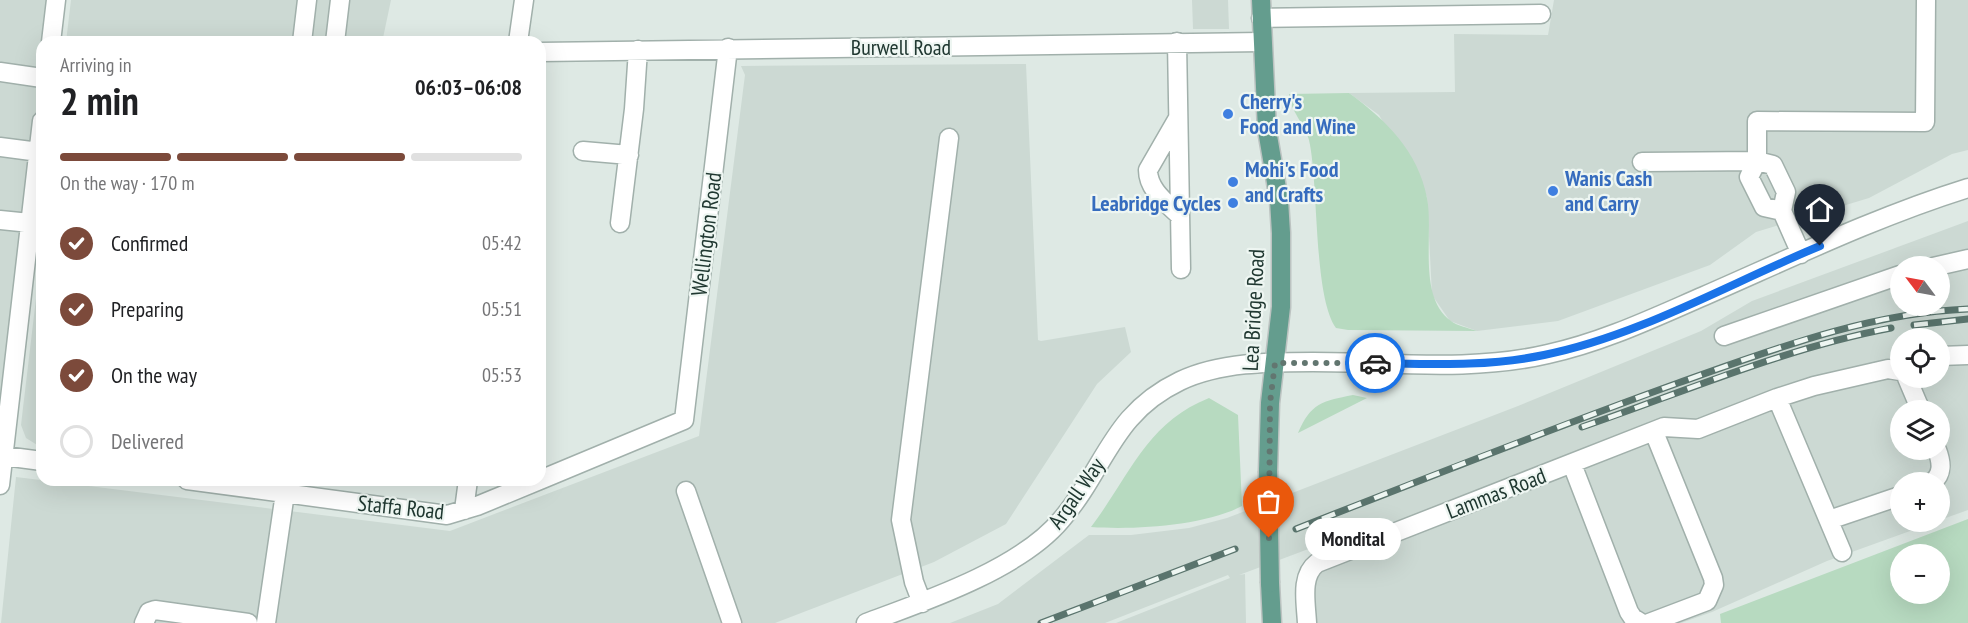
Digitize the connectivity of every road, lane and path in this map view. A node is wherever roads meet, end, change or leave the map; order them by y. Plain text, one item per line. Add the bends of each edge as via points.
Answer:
1 (56, 0) edge
2 (307, 0) edge
3 (340, 0) edge
4 (524, 0) edge
5 (1926, 0) edge
6 (1261, 9) edge
7 (1541, 14) dead end
8 (54, 36) edge
9 (303, 36) edge
10 (336, 36) edge
11 (520, 36) edge
12 (1177, 42) junction
13 (1262, 42) junction
14 (728, 48) junction
15 (638, 50) junction
16 (546, 52) edge
17 (0, 72) edge
18 (36, 77) edge
19 (1179, 117) junction
20 (949, 138) dead end
21 (0, 147) edge
22 (583, 151) dead end
23 (36, 152) edge
24 (628, 155) junction
25 (1757, 161) junction
26 (1642, 162) dead end
27 (36, 176) edge
28 (1968, 188) edge
29 (1782, 211) junction
30 (1180, 216) junction
31 (0, 220) edge
32 (30, 223) junction
33 (620, 223) dead end
34 (1801, 254) junction
35 (1968, 259) edge
36 (1950, 263) edge
37 (1181, 269) dead end
38 (1890, 278) edge
39 (1724, 336) dead end
40 (1968, 355) edge
41 (1950, 356) edge
42 (7, 359) edge
43 (1275, 363) junction
44 (1890, 369) edge
45 (1777, 398) junction
46 (684, 420) joint
47 (1654, 432) junction
48 (4, 456) junction
49 (36, 460) edge
50 (1572, 464) junction
51 (546, 478) edge
52 (0, 485) edge
53 (232, 486) edge
54 (467, 486) edge
55 (525, 486) edge
56 (310, 488) edge
57 (686, 491) dead end
58 (285, 493) junction
59 (1890, 499) edge
60 (464, 510) junction
61 (1829, 520) junction
62 (1842, 552) dead end
63 (922, 603) junction
64 (144, 623) edge
65 (248, 623) edge
66 (266, 623) edge
67 (732, 623) edge
68 (866, 623) edge
69 (1272, 623) edge
70 (1307, 623) edge
71 (1641, 623) edge
72 (1649, 623) edge

1 - 8 street
2 - 9 street
3 - 10 street
4 - 11 street
5 - 25 street via 1925,122 1757,121
6 - 7 street
6 - 13 main road, Lea Bridge Road
12 - 13 street, Burwell Road
12 - 14 street, Burwell Road
12 - 19 street
13 - 43 main road, Lea Bridge Road via 1267,130 1281,232 1282,293
14 - 15 street, Burwell Road
14 - 46 street, Wellington Road
15 - 16 street, Burwell Road
15 - 24 street
17 - 18 street
19 - 30 street
19 - 30 street via 1148,177
20 - 63 street via 901,520
21 - 23 street
22 - 24 street
24 - 33 street
25 - 26 street
25 - 29 street via 1773,165 1786,192
25 - 29 street via 1749,177 1764,207
27 - 32 street
28 - 34 street, Argall Way
29 - 34 street
30 - 37 street
31 - 32 street
32 - 42 street
34 - 43 street, Argall Way via 1622,332 1546,355 1480,363
35 - 36 street
38 - 39 street
40 - 41 street
42 - 48 street
43 - 63 street, Argall Way via 1201,373 1143,403 1112,440 1075,502 1046,536 1002,564
43 - 69 main road, Lea Bridge Road, bridge via 1268,471
44 - 45 street, Lammas Road
45 - 47 street, Lammas Road via 1698,429 1664,428
45 - 61 street
46 - 51 street, Staffa Road
47 - 50 street, Lammas Road
47 - 72 street via 1714,585 1707,601
48 - 49 street
48 - 52 street
50 - 70 street, Lammas Road via 1317,563 1309,569 1306,579
50 - 71 street via 1629,612
53 - 58 street, Staffa Road
54 - 60 street
55 - 60 street, Staffa Road
56 - 58 street, Staffa Road
56 - 60 street, Staffa Road via 447,515
57 - 67 street
58 - 66 street
59 - 61 street
61 - 62 street
63 - 68 street, Argall Way
64 - 65 street via 149,612 155,610

